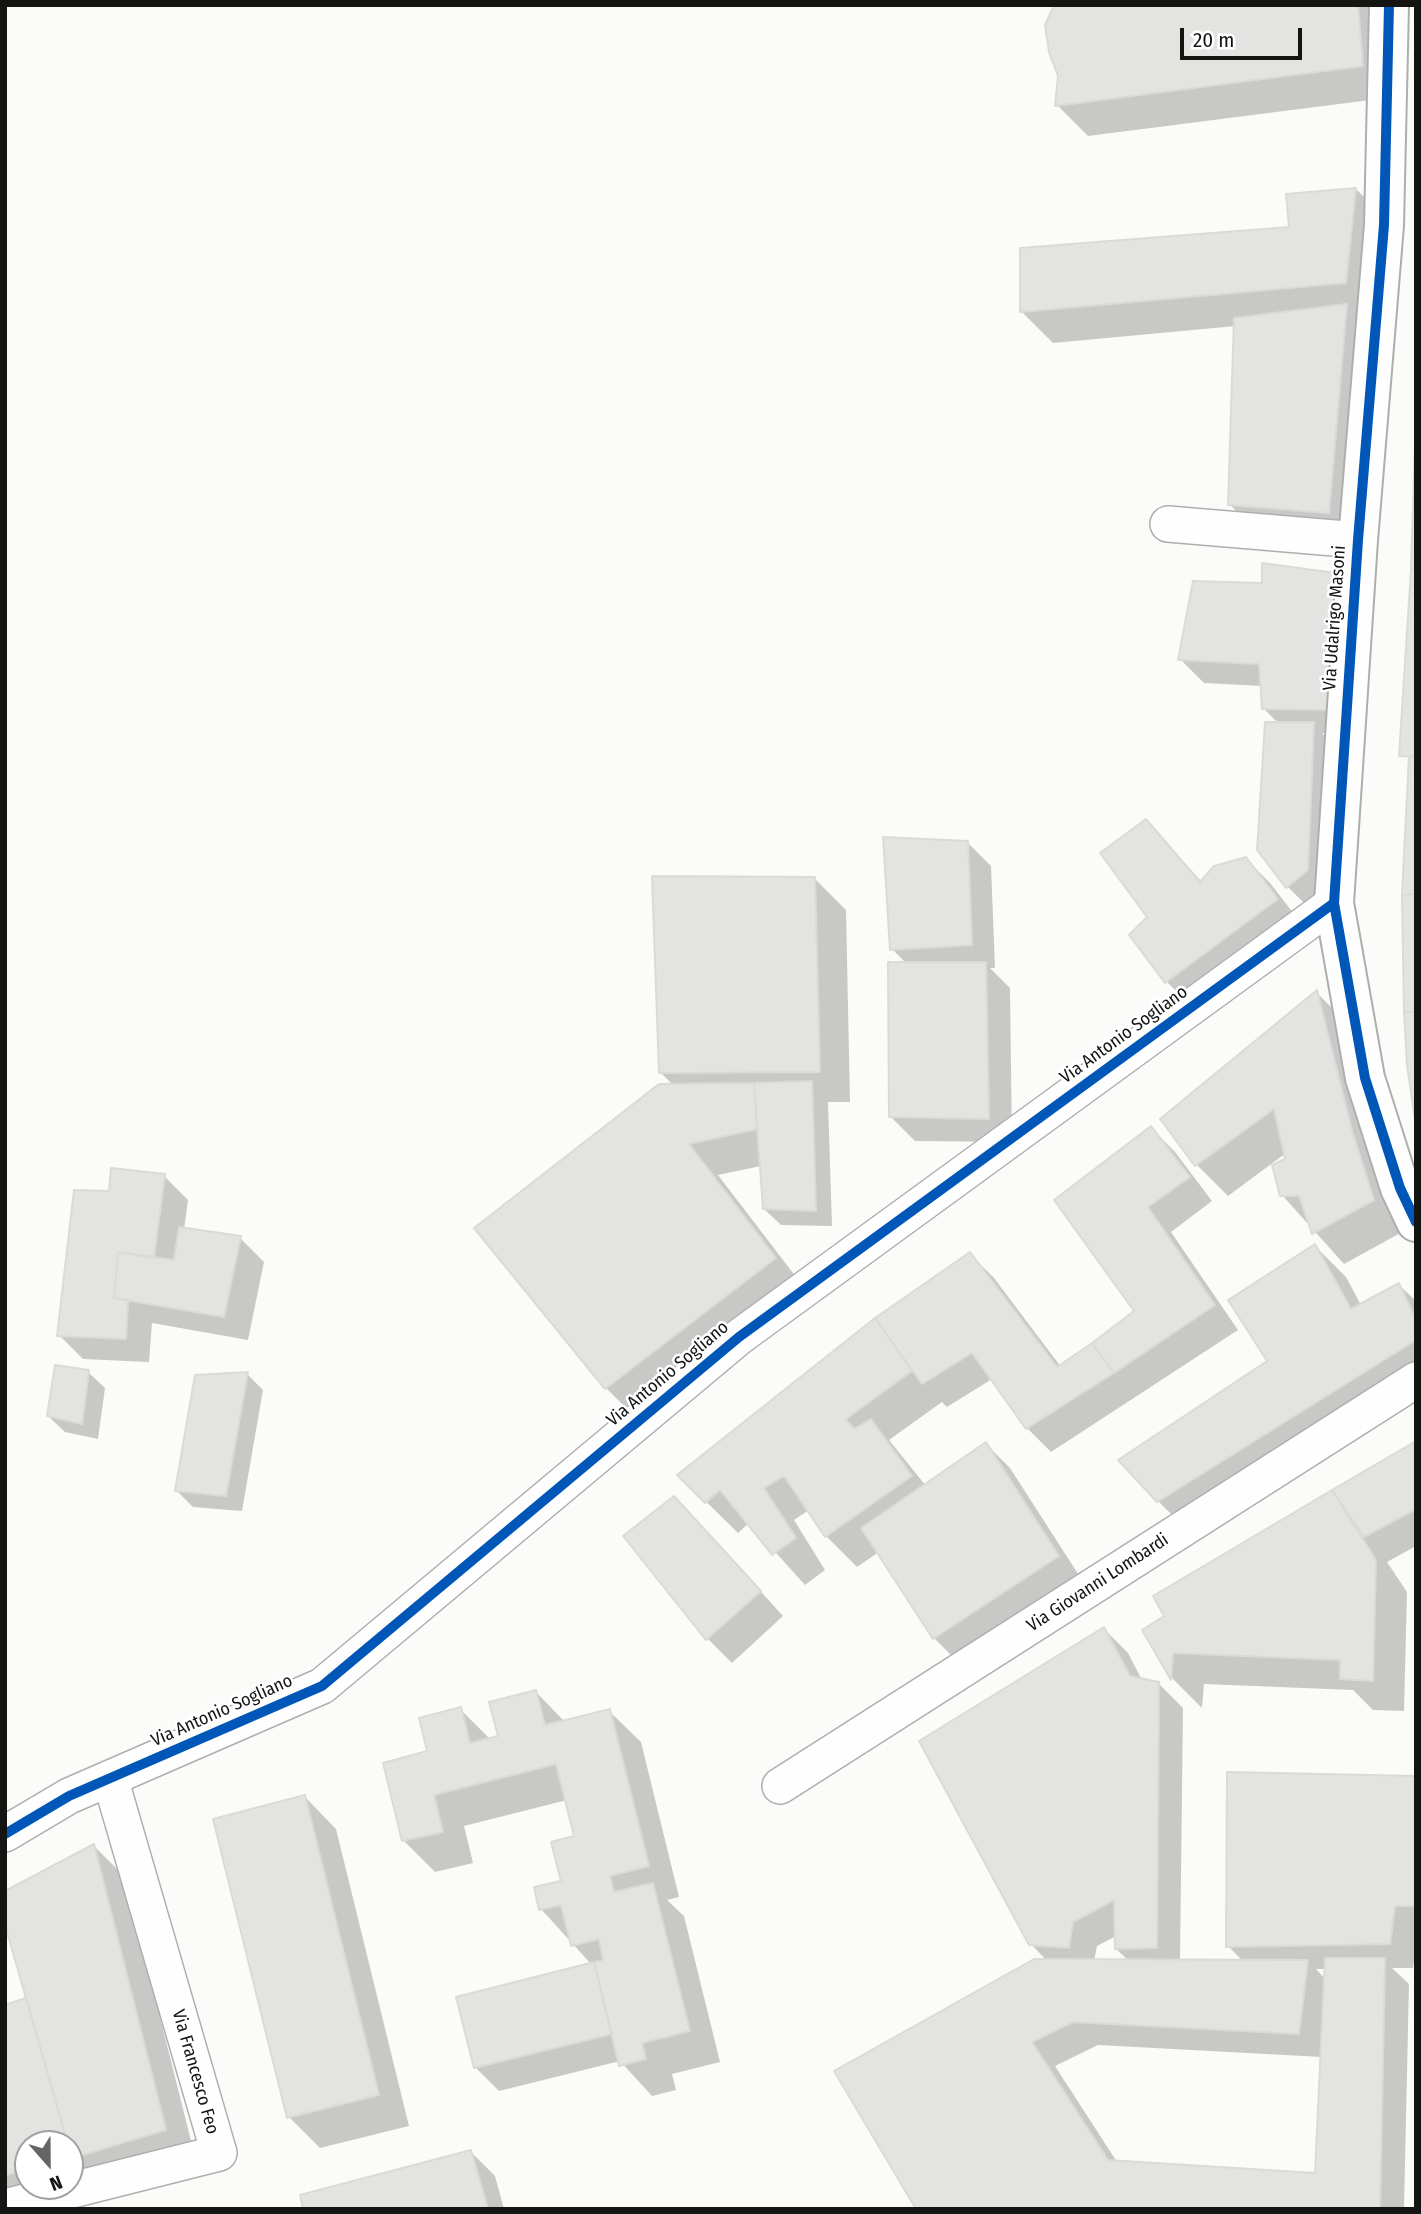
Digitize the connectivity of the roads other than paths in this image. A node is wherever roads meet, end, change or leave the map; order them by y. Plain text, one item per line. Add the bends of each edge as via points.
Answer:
1 (1389, 5) edge
2 (1168, 524) dead end
3 (1358, 540) junction
4 (1335, 903) junction
5 (1416, 1222) edge
6 (1416, 1380) edge
7 (110, 1778) junction
8 (780, 1786) dead end
9 (5, 1833) edge
10 (5, 2207) edge

1 - 3 street, Via Udalrigo Masoni via 1384,225
2 - 3 street
3 - 4 street, Via Udalrigo Masoni
4 - 5 street, Via Udalrigo Masoni via 1365,1077 1400,1188
4 - 7 street, Via Antonio Sogliano via 739,1337 322,1686
6 - 8 street, Via Giovanni Lombardi
7 - 9 street, Via Antonio Sogliano
7 - 10 street, Via Francesco Feo via 219,2153

